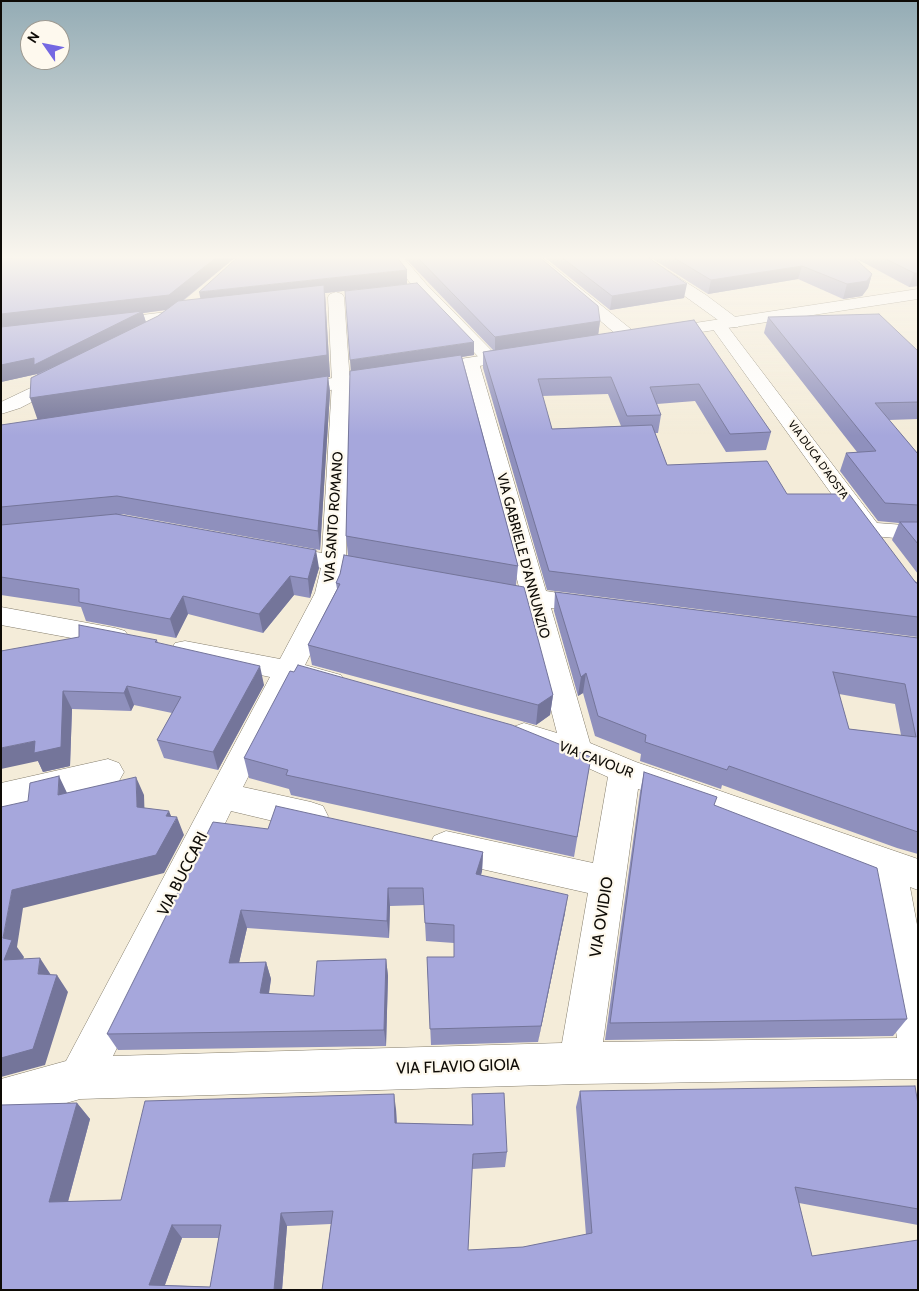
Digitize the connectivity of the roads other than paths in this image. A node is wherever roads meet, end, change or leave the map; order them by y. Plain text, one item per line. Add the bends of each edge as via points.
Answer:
1 (169, 316) edge
2 (177, 316) edge
3 (337, 316) edge
4 (445, 316) edge
5 (605, 316) edge
6 (718, 316) edge
7 (777, 316) edge
8 (726, 324) junction
9 (90, 326) edge
10 (147, 336) edge
11 (631, 338) junction
12 (612, 341) edge
13 (538, 352) edge
14 (481, 361) junction
15 (78, 371) edge
16 (341, 383) junction
17 (272, 394) edge
18 (9, 412) edge
19 (869, 530) junction
20 (918, 533) edge
21 (256, 549) edge
22 (886, 551) edge
23 (334, 563) junction
24 (401, 575) edge
25 (468, 587) edge
26 (535, 599) junction
27 (614, 609) edge
28 (1, 616) edge
29 (287, 670) junction
30 (352, 688) edge
31 (502, 729) edge
32 (577, 750) junction
33 (624, 771) junction
34 (108, 772) dead end
35 (1, 796) edge
36 (222, 796) junction
37 (338, 822) edge
38 (415, 839) edge
39 (903, 870) edge
40 (607, 882) junction
41 (918, 1040) edge
42 (918, 1058) edge
43 (579, 1063) junction
44 (80, 1078) junction
45 (1, 1101) edge

1 - 9 street
2 - 10 street
3 - 16 street, VIA SANTO ROMANO
4 - 14 street, VIA GABRIELE D'ANNUNZIO
5 - 11 street
6 - 8 street, VIA DUCA D'AOSTA
7 - 8 street
8 - 11 street
8 - 19 street, VIA DUCA D'AOSTA
11 - 12 street
13 - 14 street
14 - 16 street
14 - 26 street, VIA GABRIELE D'ANNUNZIO
15 - 18 street
16 - 17 street
16 - 23 street, VIA SANTO ROMANO
19 - 20 street
19 - 22 street, VIA DUCA D'AOSTA
21 - 23 street
23 - 24 street
23 - 29 street, VIA SANTO ROMANO via 328,593
25 - 26 street
26 - 27 street
26 - 32 street, VIA GABRIELE D'ANNUNZIO
28 - 29 street
29 - 30 street
29 - 36 street, VIA BUCCARI
31 - 32 street, VIA CAVOUR
32 - 33 street, VIA CAVOUR
33 - 39 street, VIA CAVOUR
33 - 40 street, VIA OVIDIO
34 - 35 street
36 - 37 street
36 - 44 street, VIA BUCCARI
38 - 40 street
39 - 41 street
40 - 43 street, VIA OVIDIO
42 - 43 street, VIA FLAVIO GIOIA
43 - 44 street, VIA FLAVIO GIOIA
44 - 45 street, VIA FLAVIO GIOIA

